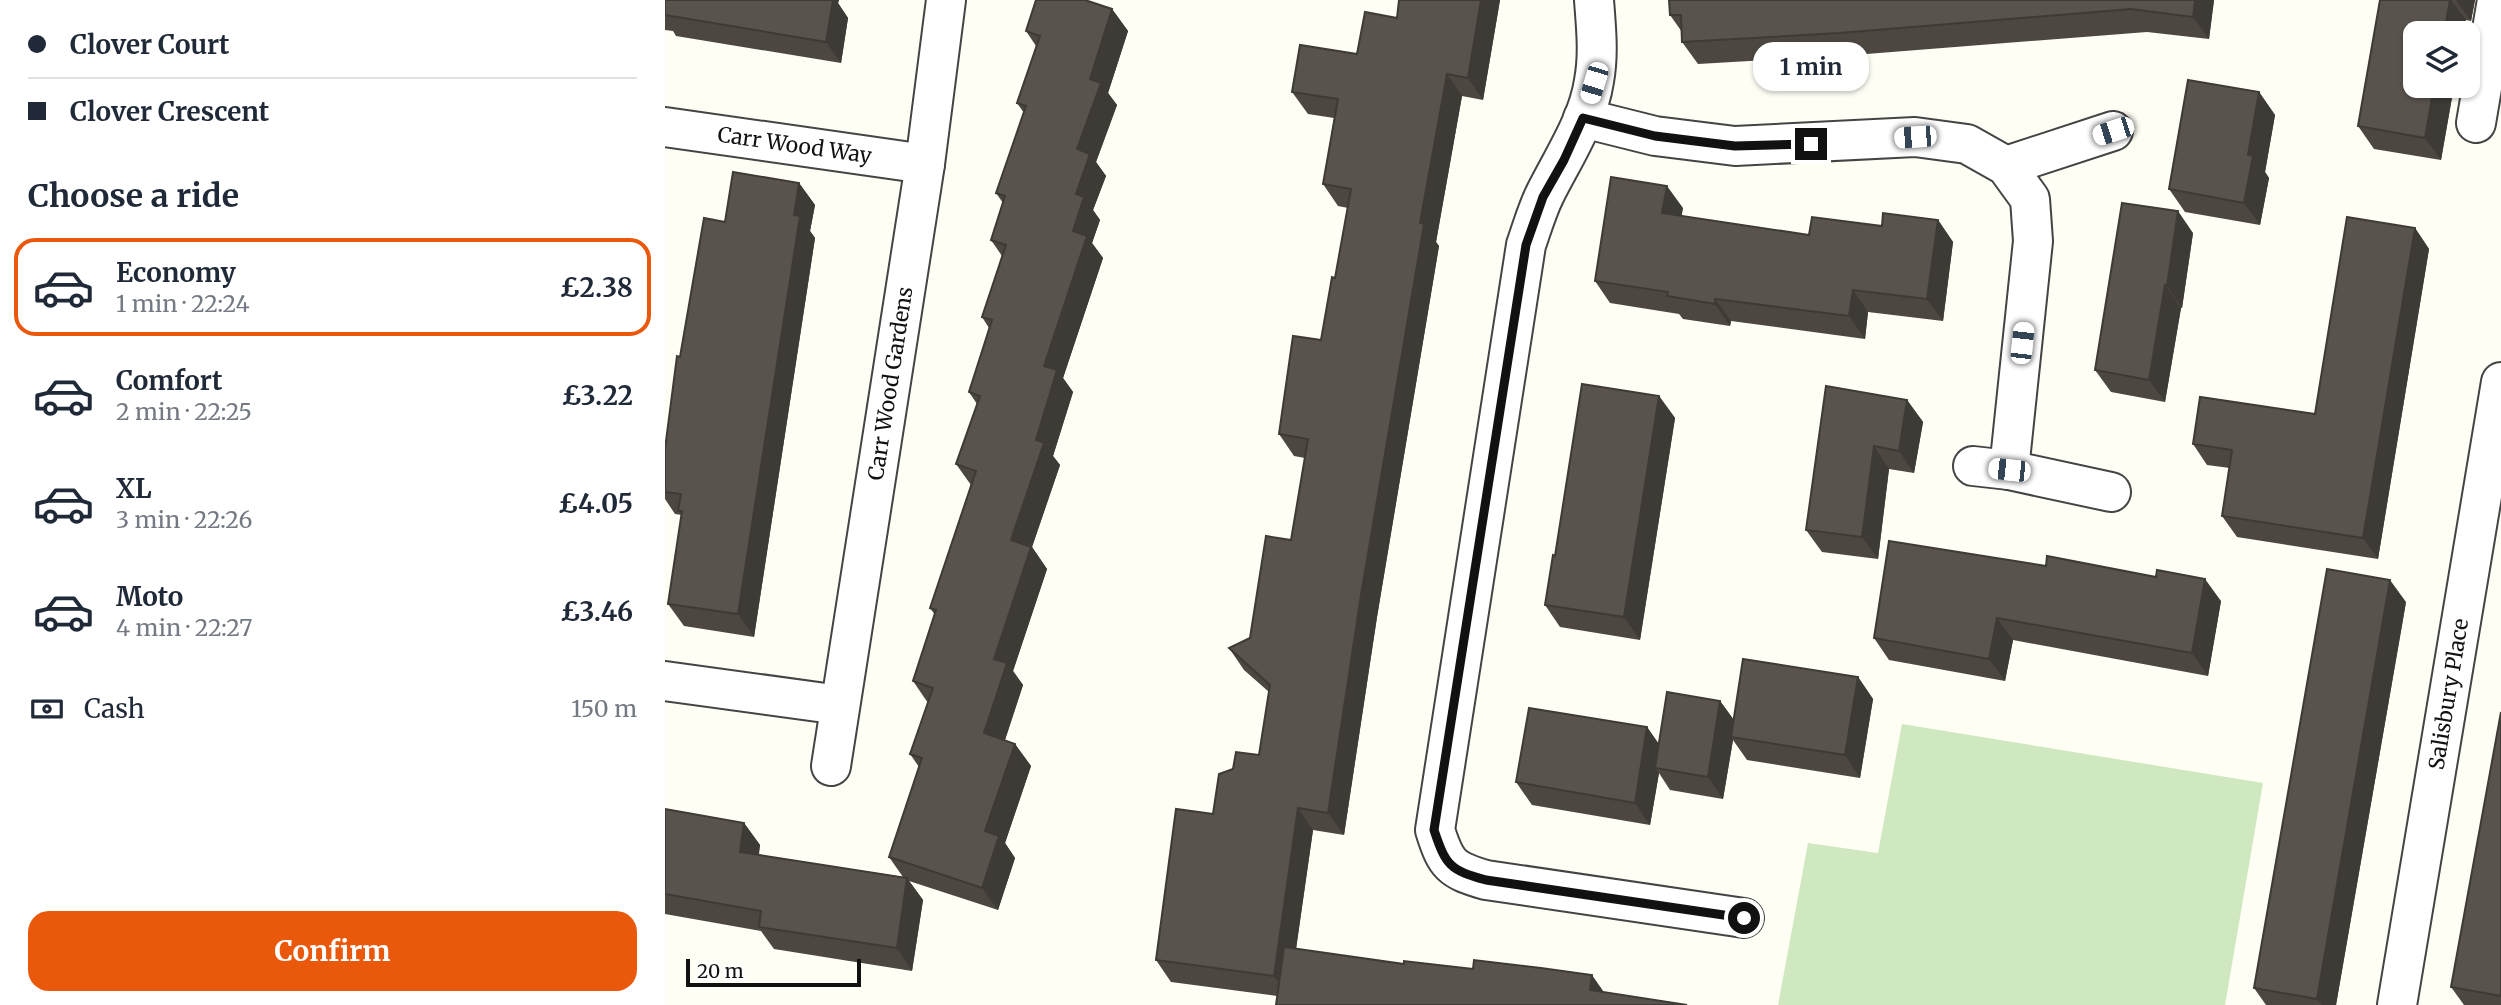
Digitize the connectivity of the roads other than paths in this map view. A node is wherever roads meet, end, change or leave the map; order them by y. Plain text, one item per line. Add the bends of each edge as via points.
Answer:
1 (946, 0) edge
2 (1594, 0) edge
3 (2497, 0) edge
4 (1583, 118) junction
5 (2476, 122) dead end
6 (665, 127) edge
7 (2113, 131) dead end
8 (925, 164) junction
9 (2006, 166) junction
10 (2501, 382) edge
11 (2111, 492) dead end
12 (665, 681) edge
13 (840, 705) junction
14 (831, 766) dead end
15 (1744, 918) dead end
16 (2397, 1005) edge

1 - 8 street, Carr Wood Gardens
2 - 4 street via 1598,45 1594,83
3 - 5 street
4 - 9 street via 1655,136 1735,146 1915,137 1967,144
4 - 15 street via 1543,197 1526,245 1434,830 1443,855 1459,873
6 - 8 street, Carr Wood Way
7 - 9 street
8 - 13 street, Carr Wood Gardens
9 - 11 street via 2030,199 2033,241 1991,468
10 - 16 street, Salisbury Place
12 - 13 street
13 - 14 street, Carr Wood Gardens

